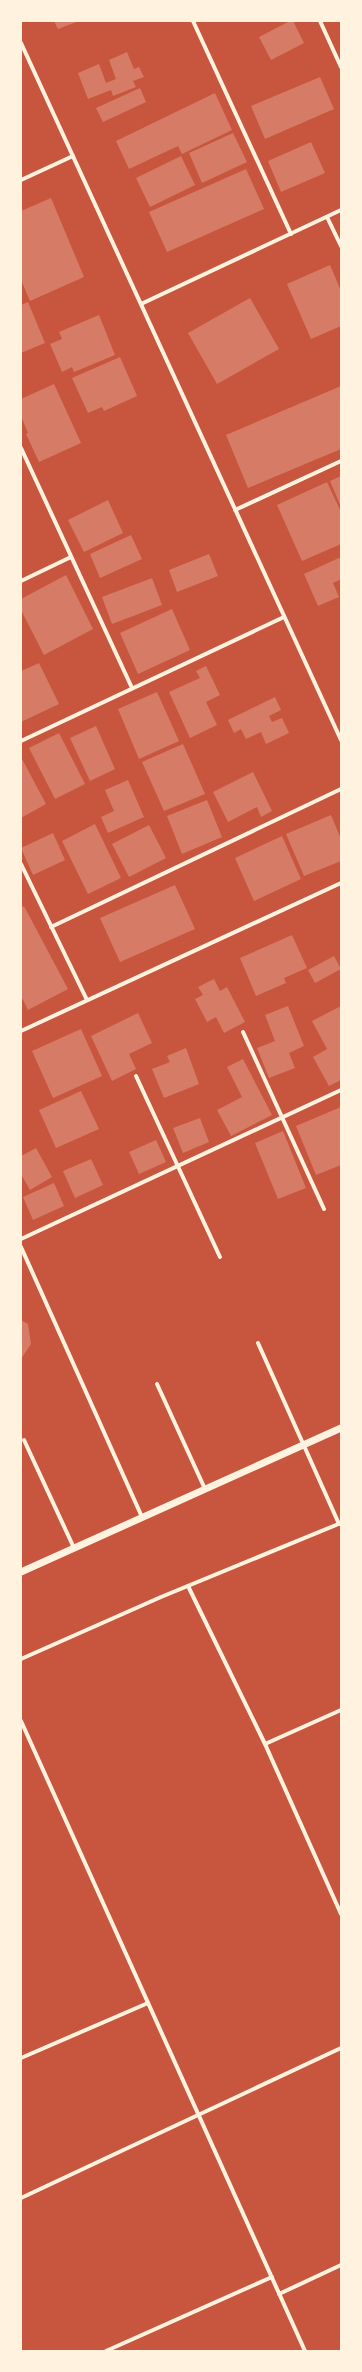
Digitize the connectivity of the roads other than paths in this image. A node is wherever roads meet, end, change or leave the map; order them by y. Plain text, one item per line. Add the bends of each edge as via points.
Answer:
1 (193, 21) edge
2 (320, 21) edge
3 (21, 43) edge
4 (341, 67) edge
5 (73, 156) junction
6 (21, 180) edge
7 (341, 210) edge
8 (327, 216) junction
9 (291, 234) junction
10 (341, 246) edge
11 (141, 304) junction
12 (21, 448) edge
13 (341, 461) edge
14 (235, 510) junction
15 (72, 557) junction
16 (21, 581) edge
17 (284, 617) junction
18 (132, 688) junction
19 (341, 740) edge
20 (21, 741) edge
21 (341, 789) edge
22 (21, 864) edge
23 (341, 883) edge
24 (52, 927) junction
25 (87, 1000) junction
26 (21, 1030) edge
27 (243, 1032) dead end
28 (136, 1076) dead end
29 (341, 1090) edge
30 (282, 1118) junction
31 (178, 1166) junction
32 (324, 1209) dead end
33 (21, 1239) edge
34 (21, 1248) edge
35 (220, 1258) dead end
36 (258, 1343) dead end
37 (157, 1384) dead end
38 (341, 1428) edge
39 (24, 1440) dead end
40 (304, 1444) junction
41 (205, 1489) junction
42 (142, 1517) junction
43 (340, 1523) edge
44 (74, 1548) junction
45 (21, 1572) edge
46 (188, 1586) junction
47 (21, 1659) edge
48 (341, 1710) edge
49 (21, 1721) edge
50 (265, 1744) junction
51 (341, 1901) edge
52 (336, 1903) junction
53 (341, 1914) edge
54 (148, 2003) junction
55 (341, 2048) edge
56 (21, 2058) edge
57 (199, 2115) junction
58 (21, 2198) edge
59 (341, 2265) edge
60 (272, 2277) junction
61 (279, 2294) junction
62 (106, 2351) edge
63 (305, 2351) edge

1 - 9 street
2 - 4 street
3 - 5 street
5 - 6 street
5 - 11 street
7 - 8 street
8 - 9 street
8 - 10 street
9 - 11 street
11 - 14 street
12 - 15 street
13 - 14 street
14 - 17 street
15 - 16 street
15 - 18 street
17 - 18 street
17 - 19 street
18 - 20 street
21 - 24 street
22 - 24 street
23 - 25 street
24 - 25 street
25 - 26 street
27 - 30 street
28 - 31 street
29 - 30 street
30 - 31 street
30 - 32 street
31 - 33 street
31 - 35 street
34 - 42 street
36 - 40 street
37 - 41 street
38 - 40 street
39 - 44 street
40 - 41 street
40 - 43 street
41 - 42 street
42 - 44 street
43 - 46 street
44 - 45 street
46 - 47 street
46 - 50 street
48 - 50 street
49 - 54 street
50 - 52 street
51 - 52 street
52 - 53 street
54 - 56 street
54 - 57 street
55 - 57 street
57 - 58 street
57 - 60 street
59 - 61 street
60 - 61 street
60 - 62 street
61 - 63 street

